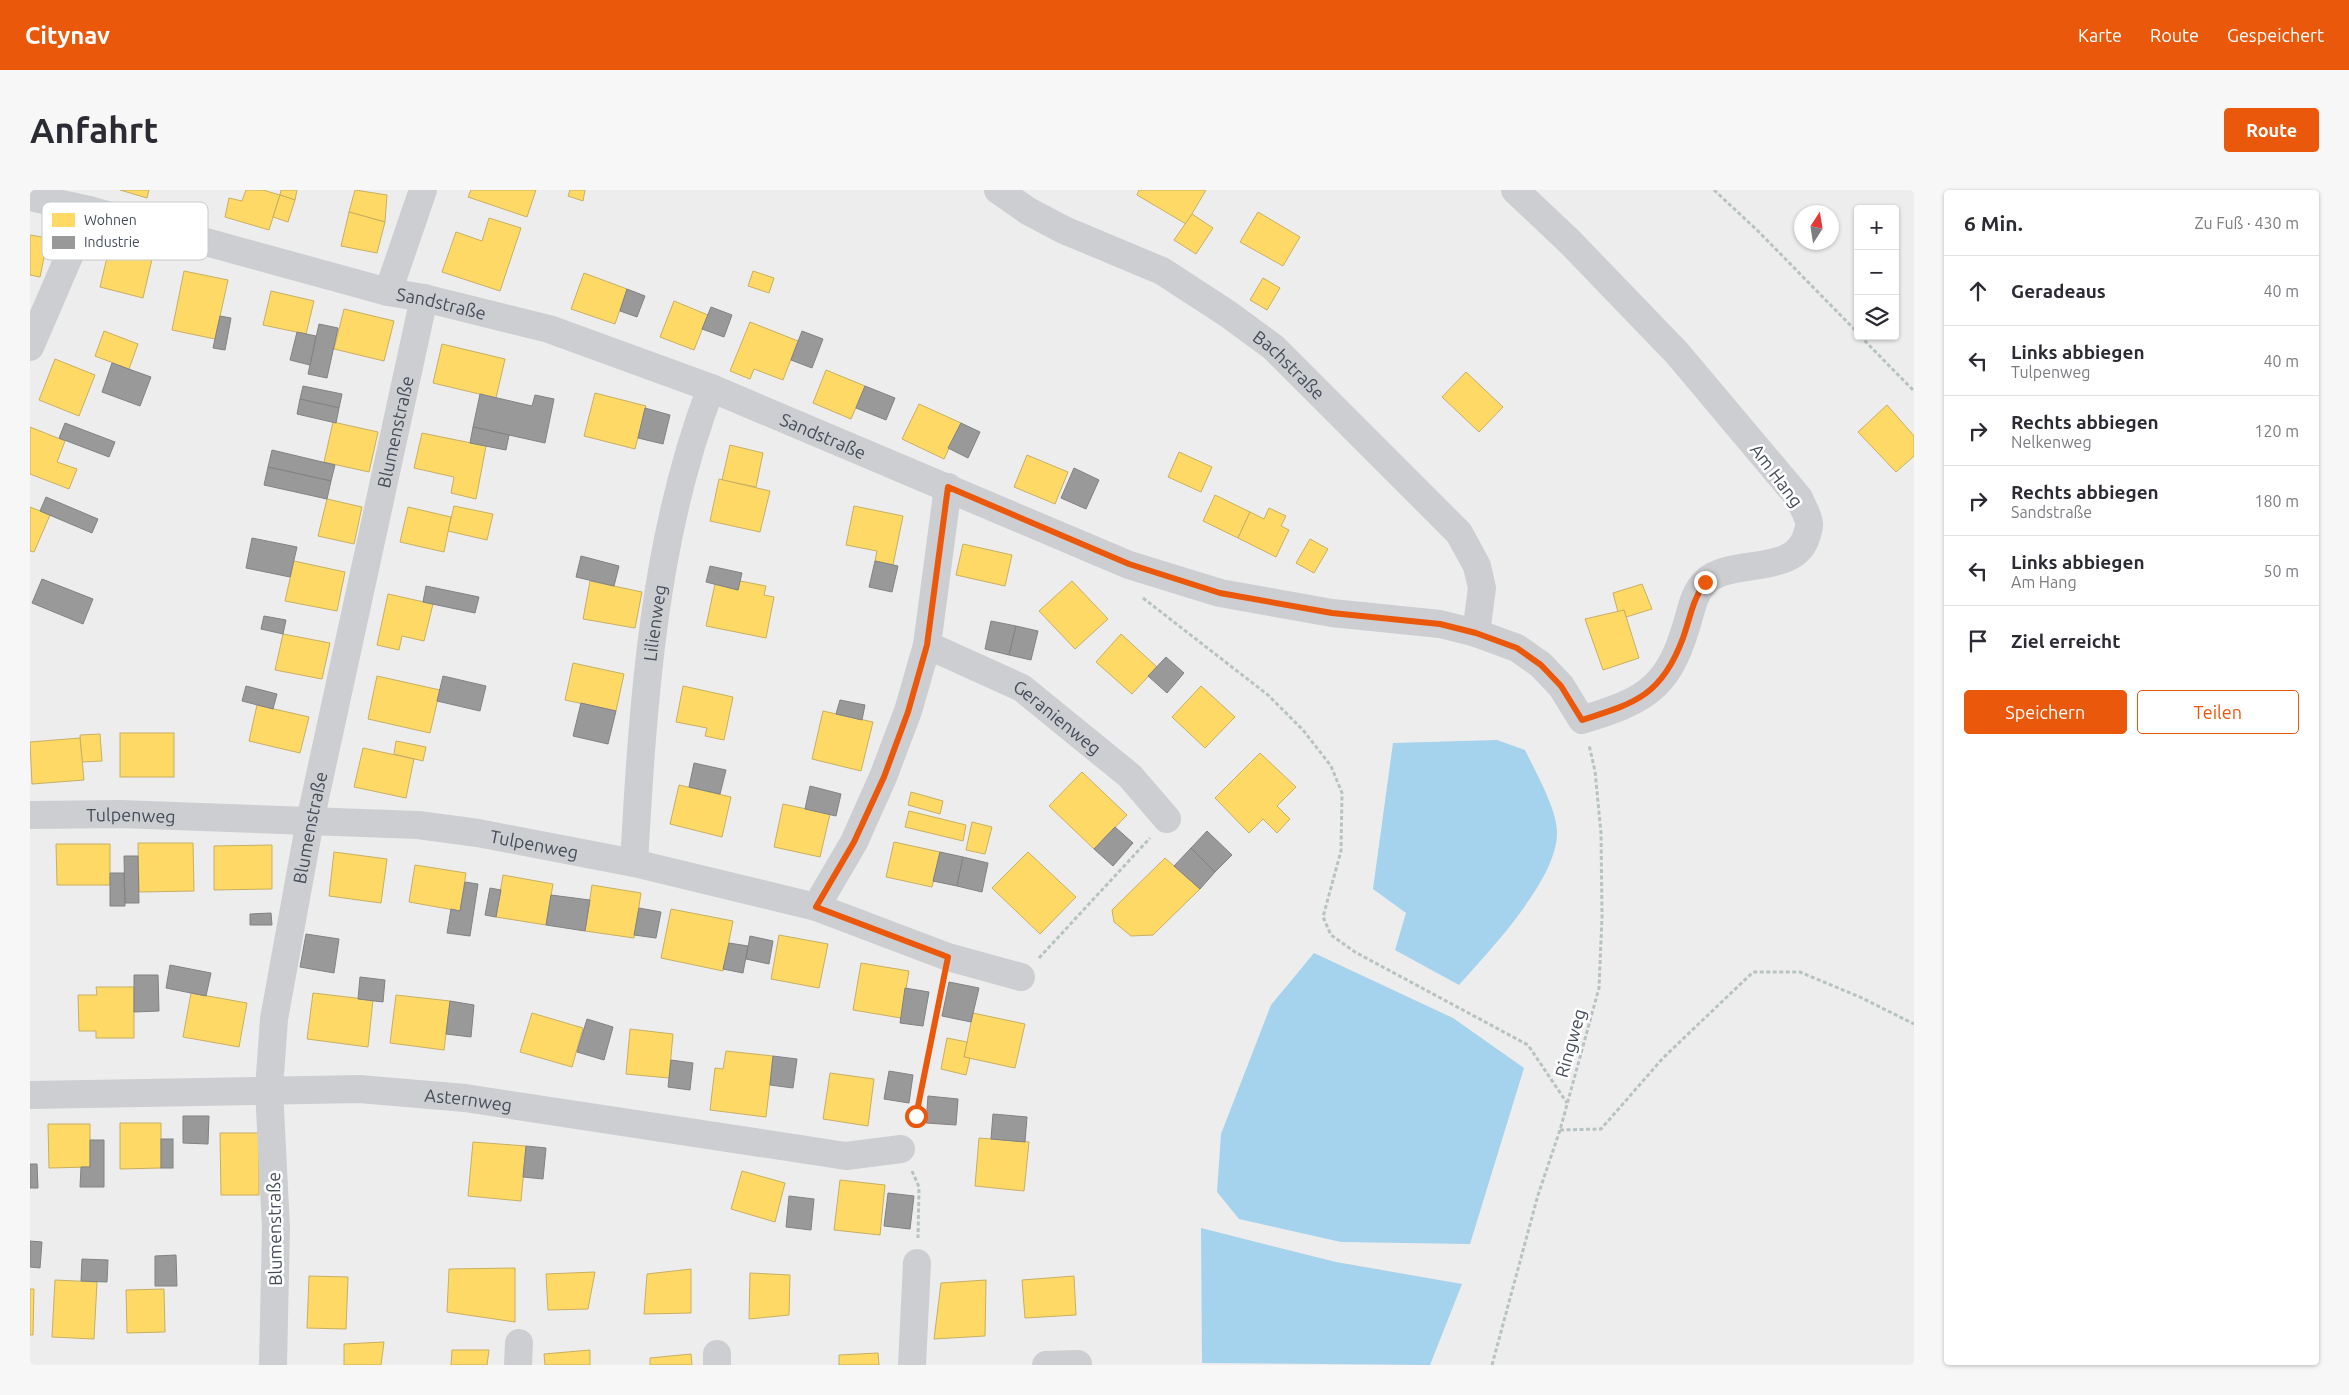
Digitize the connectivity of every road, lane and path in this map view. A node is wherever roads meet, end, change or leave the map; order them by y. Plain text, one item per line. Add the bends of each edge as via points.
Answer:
1 (423, 190) edge
2 (998, 190) edge
3 (1515, 190) edge
4 (1714, 190) edge
5 (30, 197) edge
6 (81, 202) edge
7 (208, 239) edge
8 (61, 260) edge
9 (388, 292) junction
10 (424, 298) junction
11 (1854, 329) edge
12 (1864, 340) edge
13 (30, 347) edge
14 (711, 388) junction
15 (1914, 391) edge
16 (948, 487) junction
17 (1138, 594) dead end
18 (1476, 633) junction
19 (927, 645) junction
20 (1582, 720) junction
21 (30, 815) edge
22 (1167, 819) joint
23 (310, 820) junction
24 (634, 863) junction
25 (816, 907) junction
26 (948, 957) junction
27 (1021, 977) joint
28 (1914, 1024) edge
29 (270, 1089) junction
30 (30, 1095) edge
31 (1567, 1103) junction
32 (1560, 1130) junction
33 (902, 1149) junction
34 (917, 1264) joint
35 (1078, 1364) edge
36 (273, 1365) edge
37 (912, 1365) edge
38 (1046, 1365) edge
39 (1492, 1365) edge

1 - 9 street
2 - 18 street, Bachstraße via 1064,230 1162,271 1273,347 1459,533 1477,566 1482,588
3 - 20 street, Am Hang via 1677,353 1799,498 1809,524 1806,540 1794,554 1773,563 1719,572 1705,582 1695,596 1669,672 1644,697
4 - 11 path
5 - 6 street, Sandstraße
7 - 9 street, Sandstraße
8 - 13 street
9 - 10 street, Sandstraße
10 - 14 street, Sandstraße via 549,329
10 - 23 street, Blumenstraße
12 - 15 path
14 - 16 street, Sandstraße
14 - 24 street, Lilienweg via 676,498 663,568 641,760
16 - 18 street, Sandstraße via 1129,564 1220,593 1332,613 1440,624
16 - 19 street
17 - 31 path via 1268,695 1303,730 1331,766 1342,793 1341,851 1324,917 1331,935 1355,952 1528,1045
18 - 20 street, Sandstraße via 1517,648 1541,665 1561,686
19 - 22 street, Geranienweg via 1022,688 1130,776
19 - 25 street via 908,712 884,777 854,842
20 - 31 path, Ringweg via 1596,770 1602,917 1599,988
21 - 23 street, Tulpenweg via 121,814
22 - 27 path
23 - 24 street, Tulpenweg via 418,825
23 - 29 street, Blumenstraße via 274,1019
24 - 25 street, Tulpenweg
25 - 26 street, Tulpenweg
26 - 27 street, Tulpenweg
26 - 33 path via 916,1116
28 - 32 path via 1800,972 1753,972 1664,1058 1601,1129
29 - 30 street, Asternweg
29 - 33 street, Asternweg via 359,1089 466,1098 846,1156
29 - 36 street, Blumenstraße via 276,1228
31 - 32 path, Ringweg
32 - 39 path, Ringweg via 1538,1195
33 - 34 path via 919,1187
34 - 37 street
35 - 38 street

